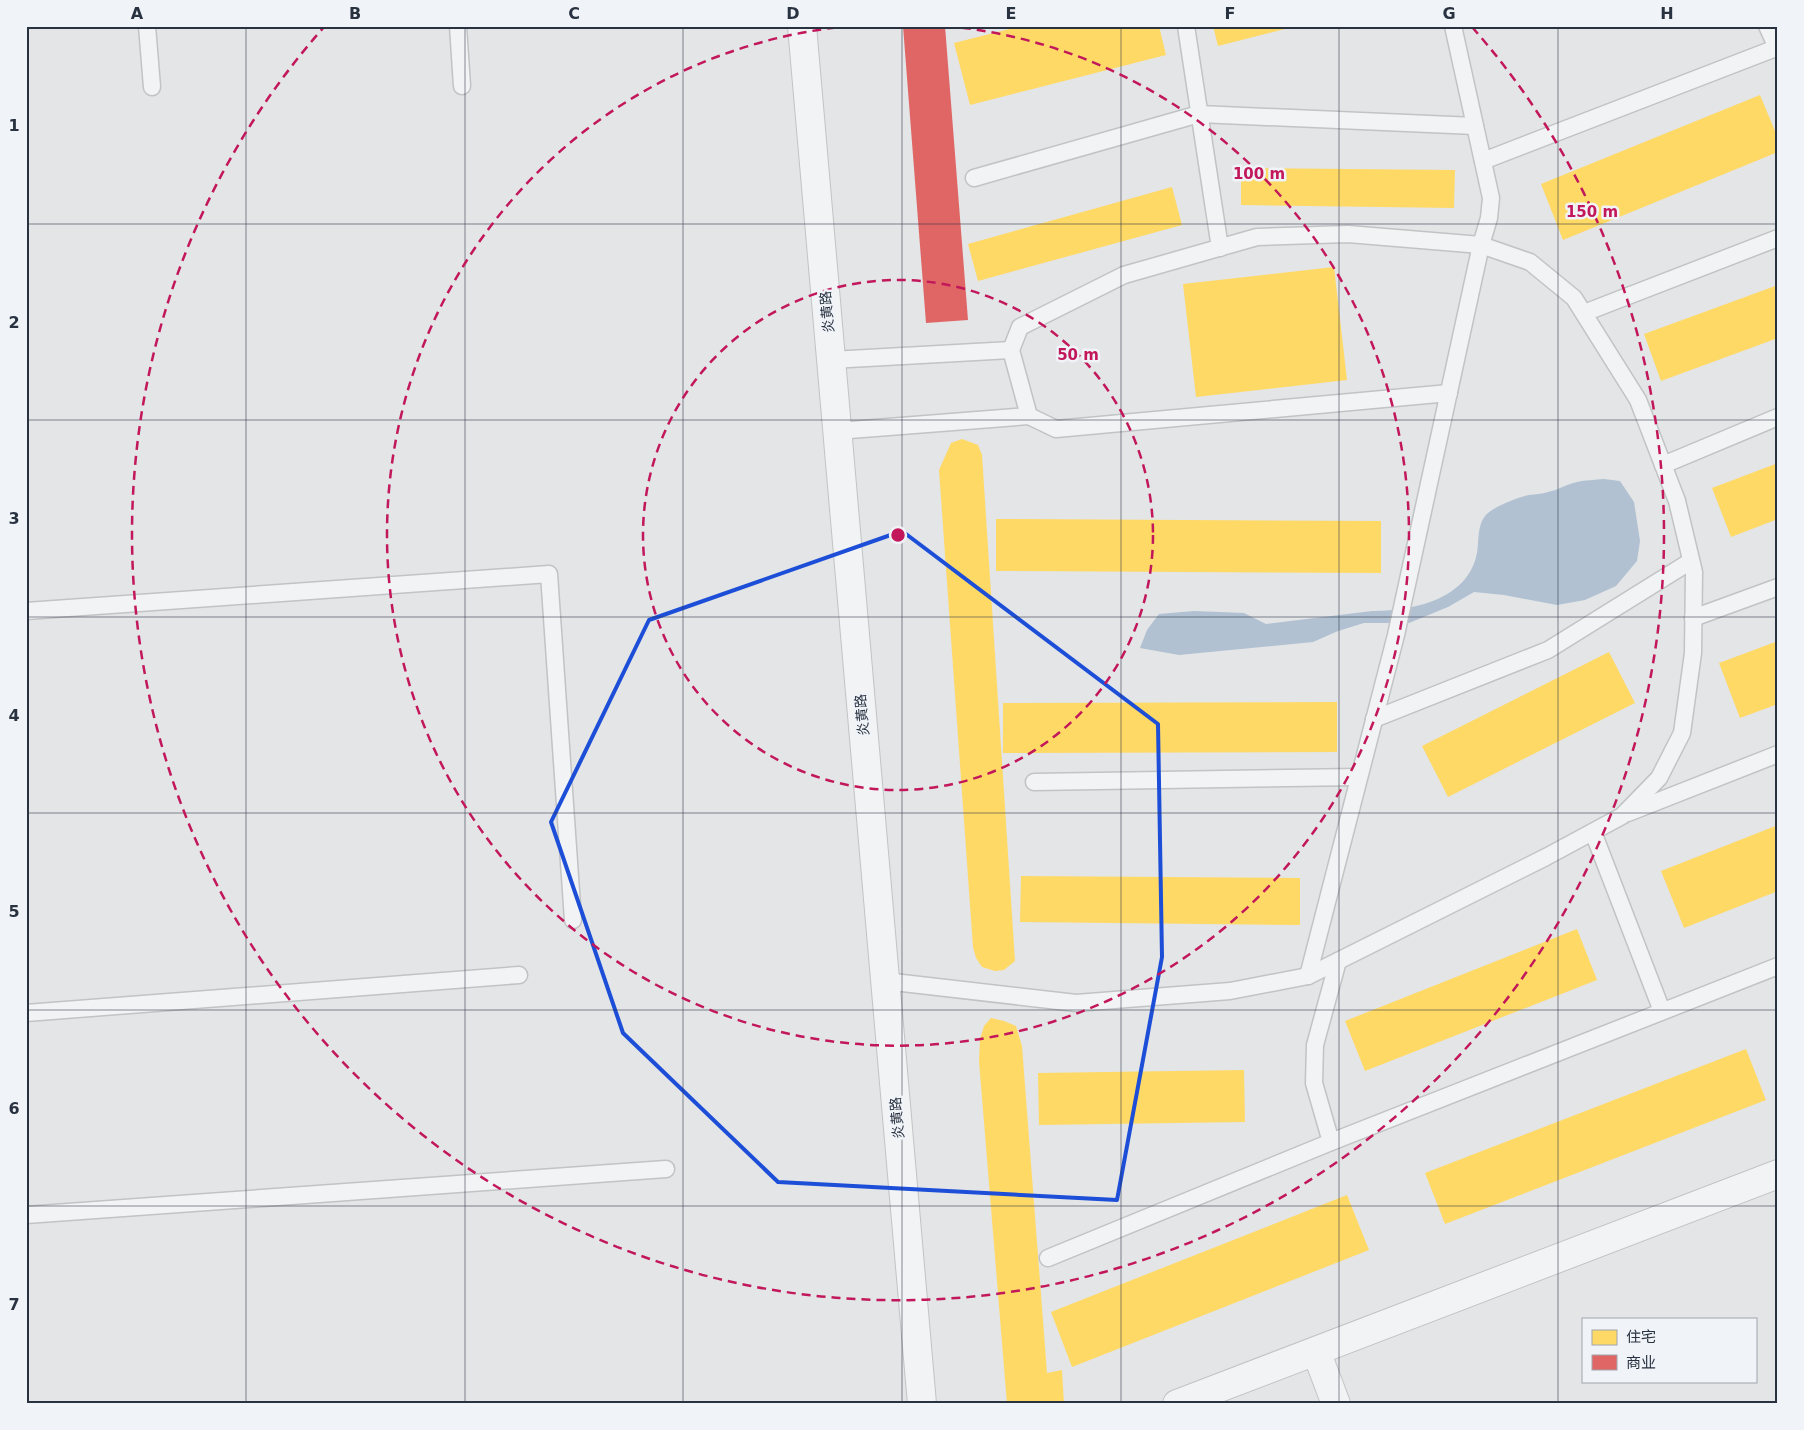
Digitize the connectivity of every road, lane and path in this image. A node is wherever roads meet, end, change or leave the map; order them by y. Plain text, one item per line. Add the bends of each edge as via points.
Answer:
1 (147, 26) edge
2 (458, 26) edge
3 (802, 26) edge
4 (1186, 26) edge
5 (1453, 26) edge
6 (1766, 26) edge
7 (1777, 49) edge
8 (462, 86) dead end
9 (152, 87) dead end
10 (1200, 114) junction
11 (1475, 126) junction
12 (1483, 161) junction
13 (974, 178) dead end
14 (1778, 238) edge
15 (1481, 245) junction
16 (1220, 248) junction
17 (1584, 313) junction
18 (1011, 350) junction
19 (831, 360) junction
20 (1449, 393) junction
21 (1030, 416) junction
22 (1778, 418) edge
23 (837, 431) junction
24 (1663, 465) junction
25 (1691, 561) junction
26 (1778, 588) edge
27 (26, 611) edge
28 (1693, 618) junction
29 (1374, 719) junction
30 (1778, 754) edge
31 (1359, 777) junction
32 (1034, 782) dead end
33 (1622, 816) junction
34 (1593, 832) junction
35 (573, 920) dead end
36 (1338, 961) junction
37 (1778, 966) edge
38 (519, 975) dead end
39 (1308, 976) junction
40 (885, 982) junction
41 (1662, 1012) junction
42 (26, 1013) edge
43 (1331, 1142) junction
44 (666, 1170) dead end
45 (1778, 1174) edge
46 (26, 1215) edge
47 (1048, 1258) dead end
48 (1316, 1351) junction
49 (922, 1404) edge
50 (1177, 1404) edge
51 (1336, 1404) edge

1 - 9 lane
2 - 8 lane
3 - 19 street, 炎黄路
4 - 10 lane
5 - 11 lane
6 - 7 lane
7 - 12 lane
10 - 11 lane
10 - 13 lane
10 - 16 lane
11 - 12 lane
12 - 15 lane via 1491,198
14 - 17 lane
15 - 16 lane via 1348,234 1257,237
15 - 17 lane via 1530,262 1574,298
15 - 20 lane
16 - 18 lane via 1124,275 1020,327
17 - 24 lane via 1638,400
18 - 19 lane
18 - 21 lane
19 - 23 street, 炎黄路
20 - 21 lane via 1056,429
20 - 29 lane via 1396,635
21 - 23 lane
22 - 24 lane
23 - 40 street, 炎黄路
24 - 25 lane via 1677,501
25 - 28 lane via 1694,572
25 - 29 lane via 1548,650
26 - 28 lane
27 - 35 lane via 549,574
28 - 33 lane via 1693,653 1682,733 1659,778
29 - 31 lane
30 - 33 lane
31 - 32 lane
31 - 39 lane
33 - 34 lane
34 - 36 lane
34 - 41 lane
36 - 39 lane
36 - 43 lane via 1315,1045 1314,1083
37 - 41 lane
38 - 42 lane
39 - 40 lane via 1230,991 1076,1003
40 - 49 street, 炎黄路
41 - 43 lane
43 - 47 lane
44 - 46 lane
45 - 48 street
48 - 50 street
48 - 51 street

